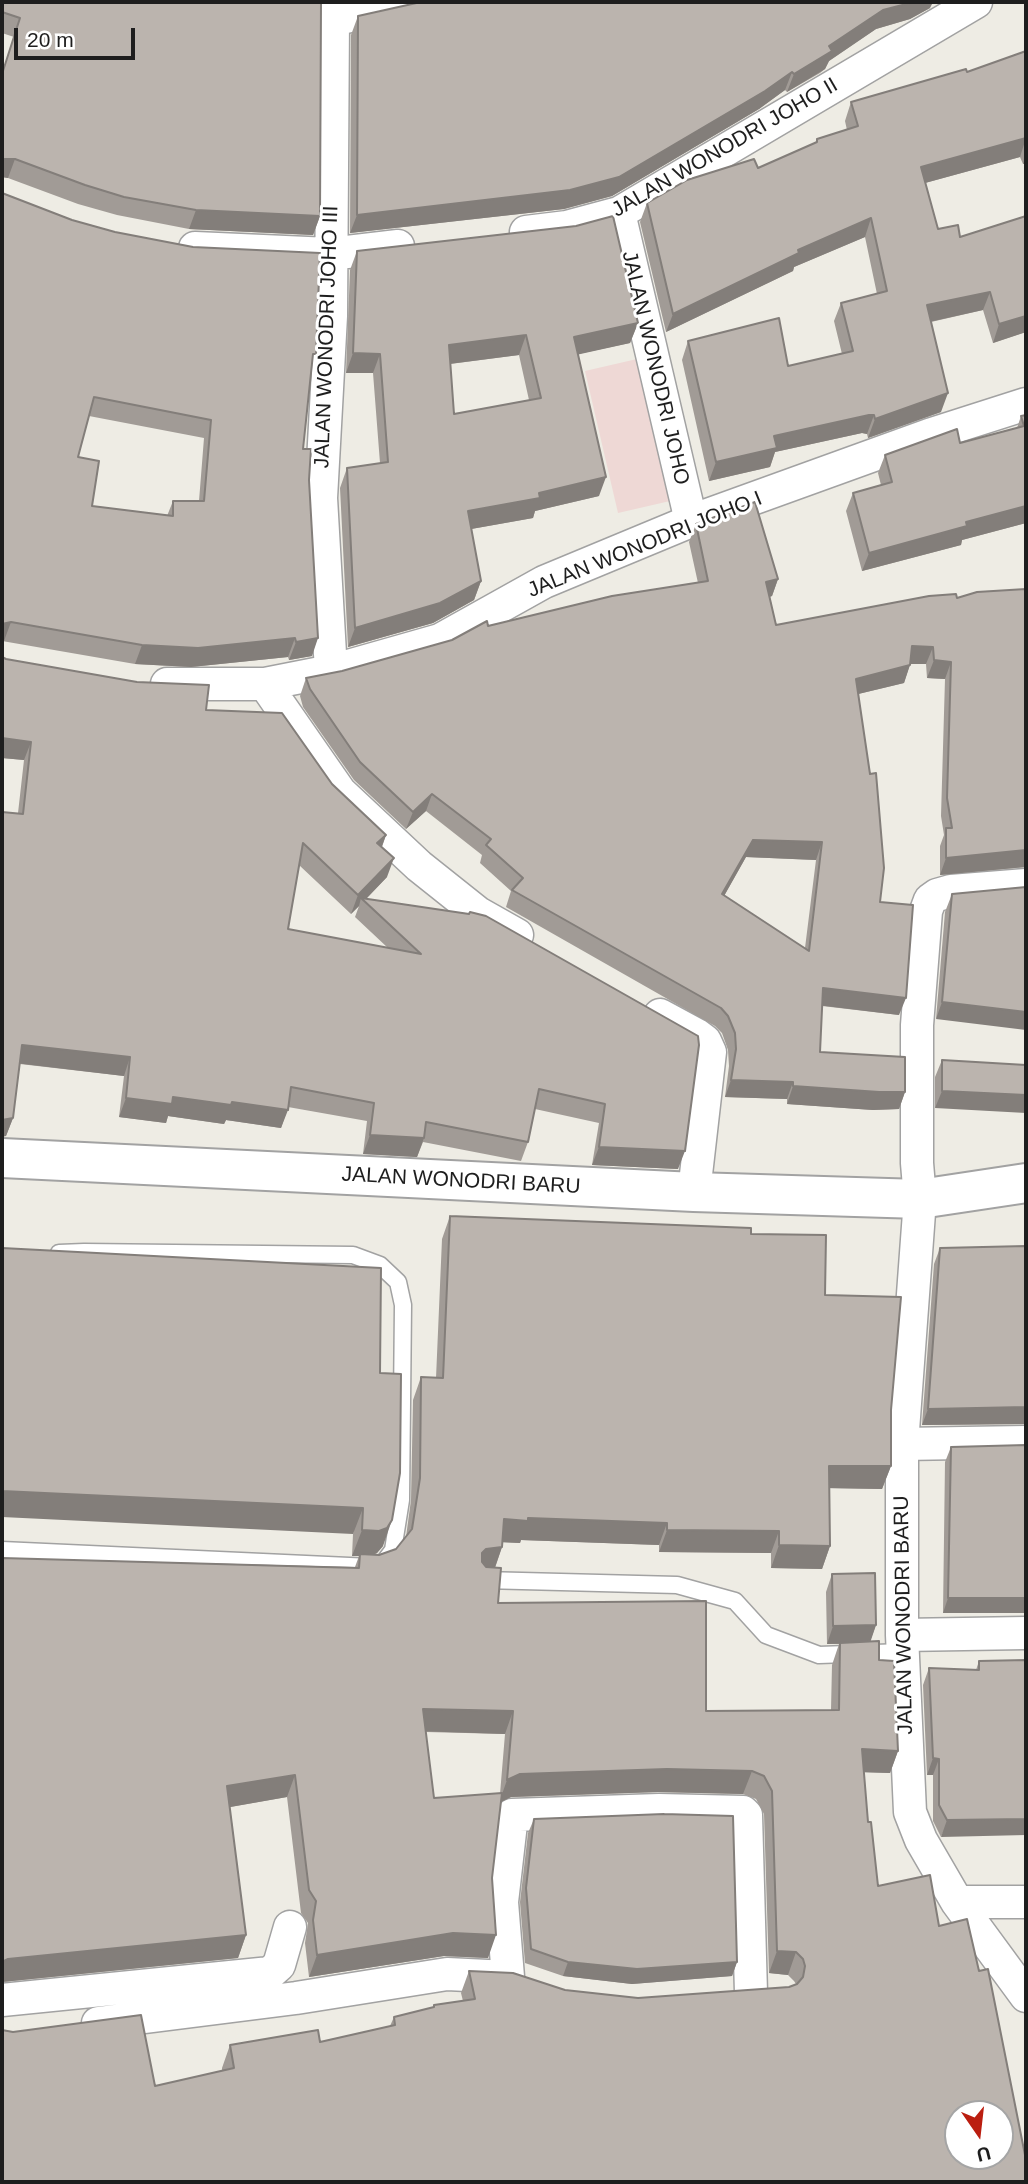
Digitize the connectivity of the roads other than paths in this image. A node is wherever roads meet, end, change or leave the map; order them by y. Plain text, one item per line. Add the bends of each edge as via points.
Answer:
1 (412, 2) edge
2 (976, 2) edge
3 (332, 11) edge
4 (619, 214) junction
5 (501, 234) edge
6 (163, 243) edge
7 (423, 243) edge
8 (330, 254) junction
9 (1026, 404) edge
10 (691, 522) junction
11 (331, 671) junction
12 (133, 682) edge
13 (265, 684) junction
14 (1026, 885) edge
15 (547, 952) edge
16 (640, 1003) edge
17 (2, 1158) edge
18 (1026, 1183) edge
19 (694, 1192) junction
20 (920, 1199) junction
21 (43, 1254) edge
22 (1026, 1442) edge
23 (902, 1444) junction
24 (2, 1550) edge
25 (483, 1580) edge
26 (1026, 1633) edge
27 (902, 1644) junction
28 (957, 1902) junction
29 (1026, 1902) edge
30 (290, 1927) dead end
31 (752, 1993) edge
32 (1026, 1996) edge
33 (2, 2000) edge
34 (69, 2027) edge

1 - 3 street
2 - 4 street, JALAN WONODRI JOHO II
3 - 8 street, JALAN WONODRI JOHO III
4 - 5 street, JALAN WONODRI JOHO II via 567,227
4 - 10 street, JALAN WONODRI JOHO
6 - 8 street
7 - 8 street
8 - 11 street, JALAN WONODRI JOHO III via 321,498
9 - 10 street, JALAN WONODRI JOHO I
10 - 11 street, JALAN WONODRI JOHO I via 544,582 440,640
11 - 13 street, JALAN WONODRI JOHO I
12 - 13 street, JALAN WONODRI JOHO I
13 - 15 street via 340,792 419,866 478,913
14 - 20 street via 951,891 930,900 926,911 917,1025
16 - 19 street via 697,1035 710,1052
17 - 19 street, JALAN WONODRI BARU
18 - 20 street, JALAN WONODRI BARU
19 - 20 street, JALAN WONODRI BARU
20 - 23 street, JALAN WONODRI BARU
21 - 24 lane via 353,1255 380,1265 398,1282 404,1305 401,1500 393,1550 384,1562 371,1567
22 - 23 street
23 - 27 street, JALAN WONODRI BARU
25 - 27 lane via 677,1586 734,1601 766,1635 819,1655
26 - 27 street
27 - 28 street, JALAN WONODRI BARU via 910,1811 921,1840
28 - 29 street
28 - 32 street, JALAN WONODRI BARU
30 - 33 street via 279,1965 270,1973
31 - 34 street via 743,1812 512,1815 502,1902 521,1981 447,1975

